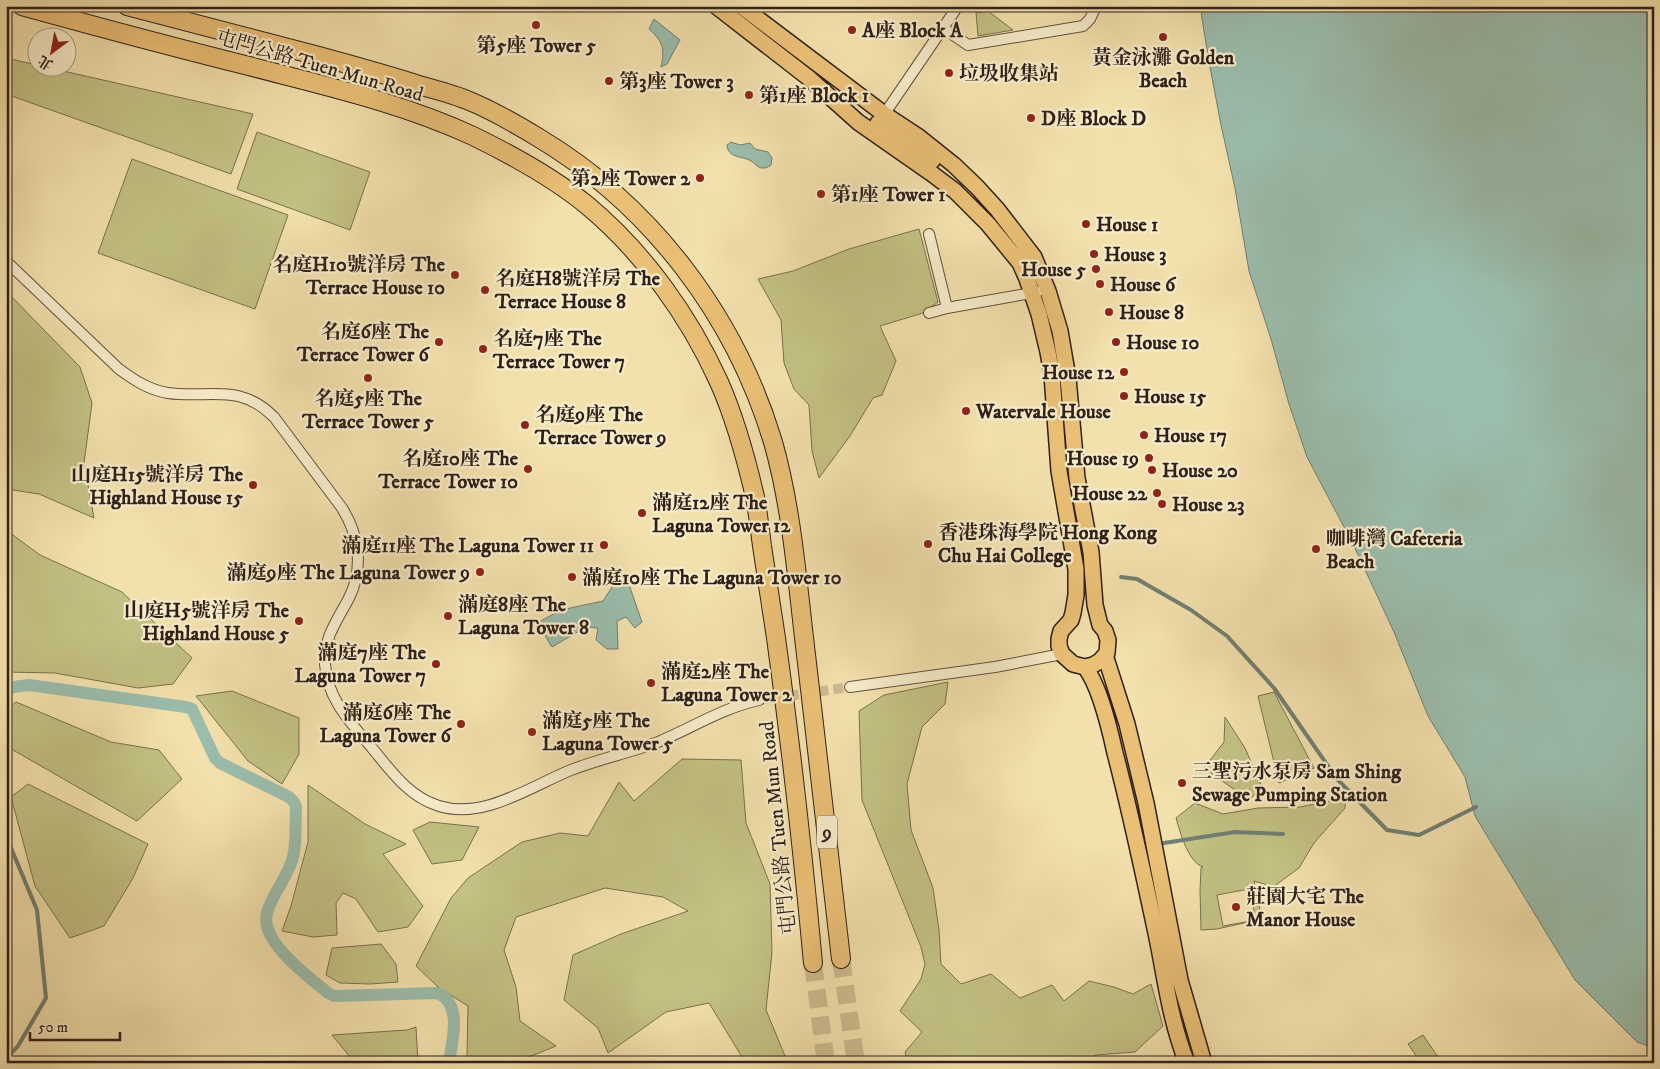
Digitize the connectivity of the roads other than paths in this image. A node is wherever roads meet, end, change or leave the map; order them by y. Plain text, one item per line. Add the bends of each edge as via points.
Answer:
1 (22, 6) edge
2 (128, 6) edge
3 (716, 6) edge
4 (742, 6) edge
5 (958, 6) edge
6 (1096, 6) edge
7 (943, 28) junction
8 (878, 123) junction
9 (928, 234) dead end
10 (6, 261) edge
11 (1048, 291) junction
12 (1032, 293) junction
13 (947, 308) junction
14 (929, 313) dead end
15 (1071, 620) junction
16 (1100, 625) junction
17 (1062, 654) junction
18 (1105, 655) junction
19 (1086, 667) junction
20 (850, 687) tunnel mouth
21 (758, 700) tunnel mouth
22 (841, 959) tunnel mouth
23 (813, 963) tunnel mouth
24 (1203, 1060) edge
25 (1184, 1062) edge

1 - 23 highway, 屯門公路 Tuen Mun Road / 9 via 356,94 453,128 496,148 566,190 590,208 642,261 689,325 719,382 756,501 786,713
2 - 22 highway, 屯門公路 Tuen Mun Road / 9 via 369,69 468,100 511,120 587,170 619,196 680,262 712,307 737,352 773,443 786,500
3 - 8 main road via 810,79
4 - 8 main road
5 - 7 street
6 - 7 street via 1083,26 968,45
7 - 8 street
8 - 11 main road via 932,147 977,187 1034,257
8 - 12 main road via 972,207 1003,241 1020,264
9 - 13 street
10 - 21 street via 119,369 135,380 167,393 225,393 245,398 274,417 342,508 352,526 357,545 358,570 354,587 327,642 325,664 332,695 398,779 421,798 451,809 485,807 575,768 647,746 726,709
11 - 12 street
11 - 16 main road via 1060,331 1068,378 1077,478 1089,537
12 - 13 street
12 - 15 main road via 1050,367 1059,471 1074,554 1076,595
13 - 14 street
15 - 16 main road via 1085,618
15 - 17 main road via 1058,638
16 - 18 main road via 1108,640
17 - 19 main road via 1073,664
17 - 20 street via 995,668
18 - 19 main road
18 - 24 main road via 1127,724 1146,803 1180,980
19 - 25 main road via 1093,679 1122,779 1139,849 1168,1004
24 - 25 street

